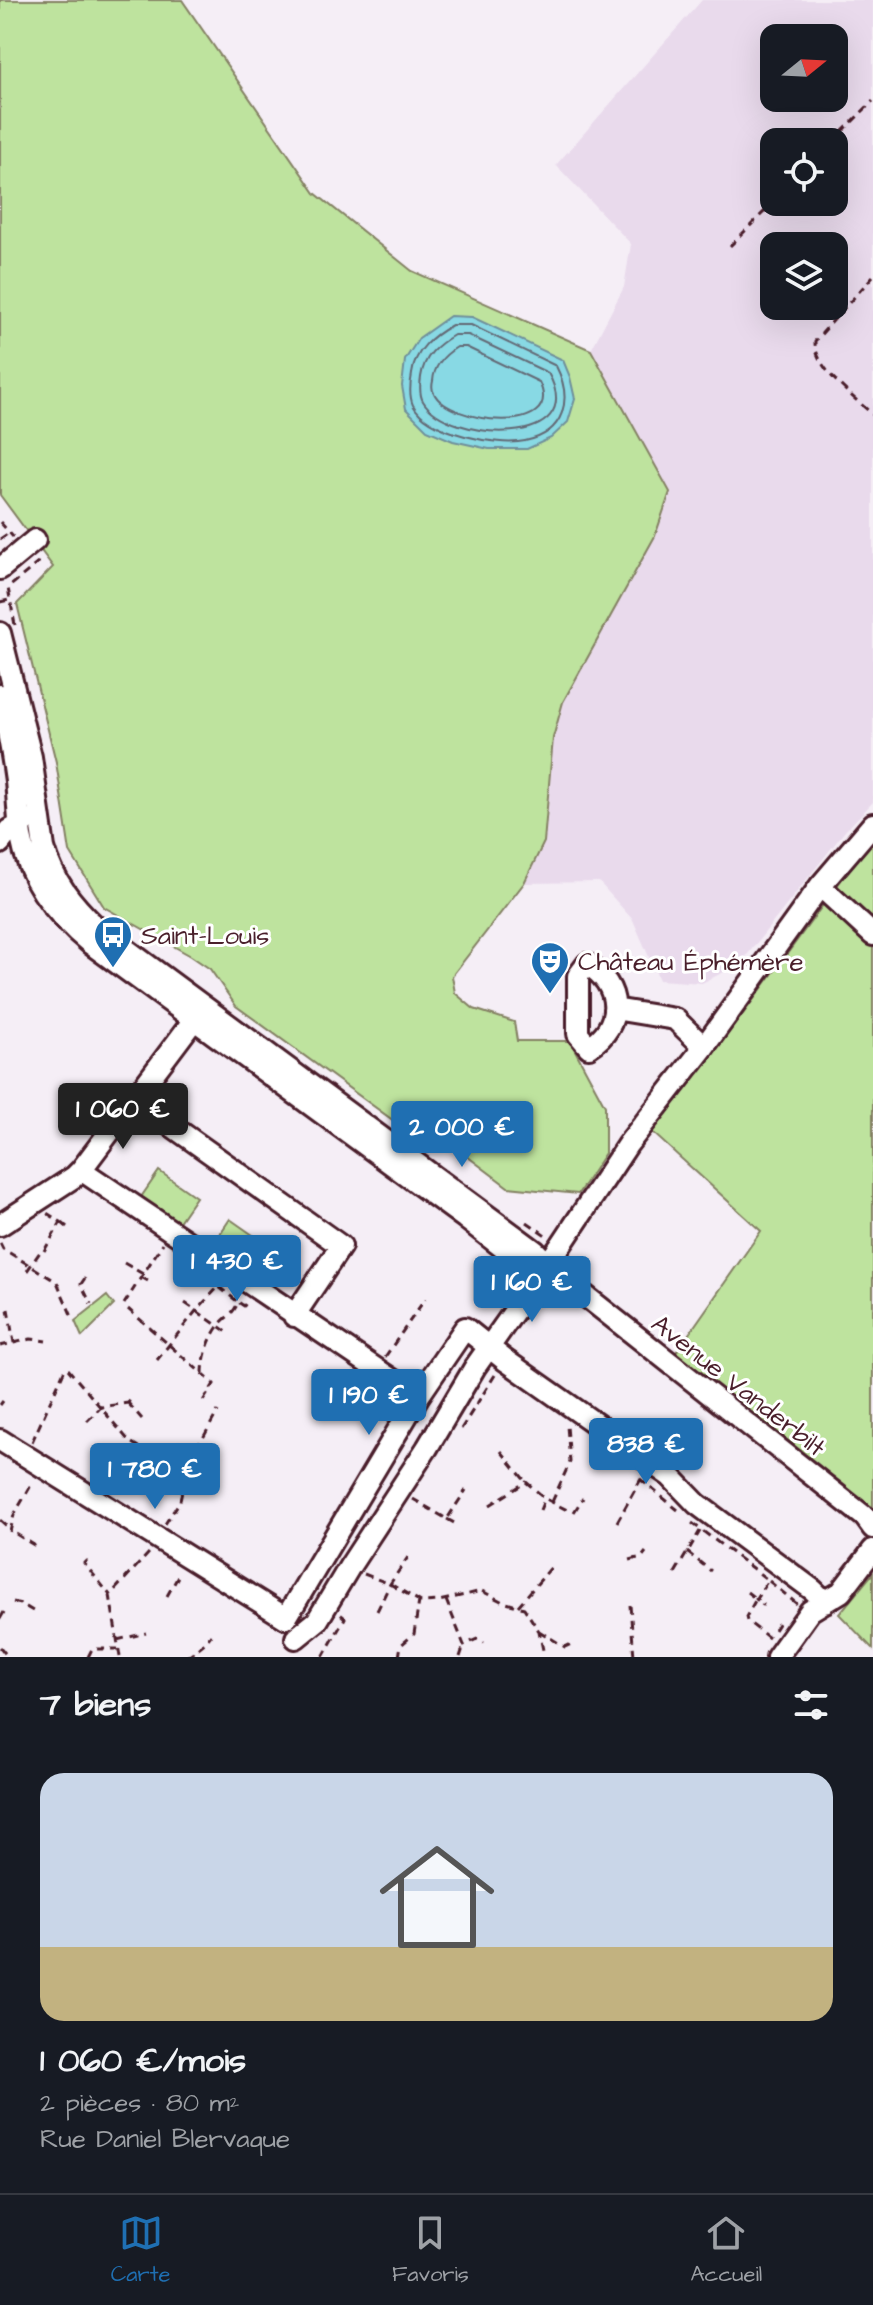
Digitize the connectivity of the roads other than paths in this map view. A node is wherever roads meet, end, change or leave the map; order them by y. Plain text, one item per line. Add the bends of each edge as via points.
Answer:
1 (30, 544) road end
2 (0, 569) edge
3 (8, 630) edge
4 (0, 695) edge
5 (29, 819) junction
6 (873, 824) edge
7 (0, 843) edge
8 (820, 886) junction
9 (873, 935) edge
10 (614, 1009) dead end
11 (199, 1013) junction
12 (704, 1047) junction
13 (134, 1099) junction
14 (81, 1170) junction
15 (0, 1225) edge
16 (543, 1270) junction
17 (294, 1316) junction
18 (491, 1349) junction
19 (418, 1397) junction
20 (0, 1440) edge
21 (873, 1528) edge
22 (873, 1535) edge
23 (873, 1550) edge
24 (825, 1602) junction
25 (286, 1618) junction
26 (295, 1647) edge
27 (770, 1652) edge

1 - 2 street
3 - 5 street, Avenue Vanderbilt via 31,757
4 - 5 street, Avenue Vanderbilt
5 - 7 street
5 - 11 street, Avenue Vanderbilt via 25,852 62,919 91,944
6 - 8 street
8 - 9 street
8 - 12 street
10 - 12 street via 675,1019
11 - 13 street
11 - 16 street, Avenue Vanderbilt via 465,1218
12 - 16 street via 628,1144
13 - 14 street
13 - 17 street via 341,1246
14 - 15 street
14 - 17 street via 170,1231 224,1279 256,1290
16 - 18 street
16 - 21 street, Avenue Vanderbilt
16 - 22 street, Avenue Vanderbilt via 726,1425
17 - 19 street
18 - 19 street via 465,1328
18 - 24 street via 645,1471 670,1476 697,1504 705,1522
18 - 26 street via 317,1621
19 - 25 street
20 - 25 street
23 - 24 street via 841,1592
24 - 27 street
25 - 26 street

